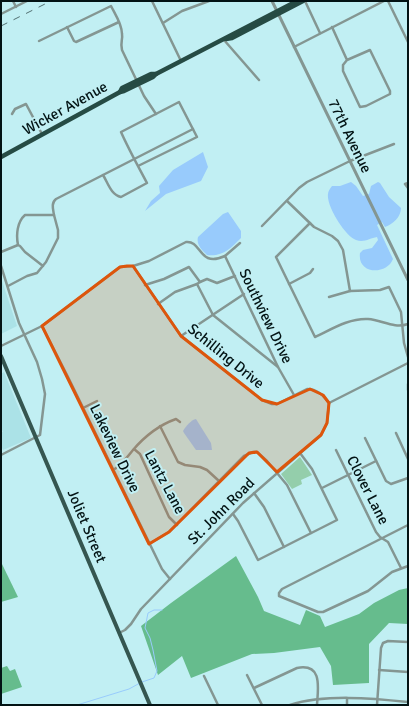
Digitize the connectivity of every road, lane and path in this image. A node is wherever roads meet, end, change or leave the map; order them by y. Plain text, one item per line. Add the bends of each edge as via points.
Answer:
1 (13, 1) edge
2 (27, 1) edge
3 (152, 1) edge
4 (209, 1) edge
5 (272, 1) edge
6 (297, 1) edge
7 (304, 1) edge
8 (384, 1) edge
9 (388, 1) edge
10 (16, 7) junction
11 (277, 13) junction
12 (1, 14) edge
13 (119, 22) junction
14 (163, 23) junction
15 (67, 27) junction
16 (332, 27) junction
17 (320, 33) junction
18 (39, 40) dead end
19 (224, 40) junction
20 (408, 42) edge
21 (294, 47) junction
22 (347, 60) junction
23 (181, 61) junction
24 (259, 80) dead end
25 (138, 82) junction
26 (12, 114) dead end
27 (156, 114) junction
28 (193, 130) junction
29 (42, 134) junction
30 (394, 144) dead end
31 (1, 157) edge
32 (135, 159) junction
33 (350, 161) junction
34 (138, 166) junction
35 (104, 175) junction
36 (407, 183) edge
37 (408, 188) edge
38 (287, 201) junction
39 (54, 215) junction
40 (310, 223) junction
41 (262, 226) dead end
42 (240, 243) dead end
43 (18, 245) junction
44 (1, 252) edge
45 (225, 256) junction
46 (1, 266) edge
47 (43, 266) junction
48 (133, 266) junction
49 (313, 270) dead end
50 (235, 276) junction
51 (408, 280) edge
52 (198, 283) junction
53 (145, 284) junction
54 (289, 284) junction
55 (8, 286) junction
56 (350, 290) junction
57 (244, 294) junction
58 (329, 297) dead end
59 (158, 304) junction
60 (213, 315) junction
61 (408, 324) edge
62 (42, 326) junction
63 (402, 326) junction
64 (23, 335) junction
65 (181, 336) junction
66 (1, 346) edge
67 (1, 356) edge
68 (408, 357) edge
69 (408, 363) edge
70 (278, 367) junction
71 (408, 384) edge
72 (408, 390) edge
73 (294, 395) junction
74 (97, 401) dead end
75 (329, 403) junction
76 (83, 408) junction
77 (180, 422) dead end
78 (160, 426) junction
79 (396, 433) dead end
80 (36, 438) junction
81 (365, 438) dead end
82 (134, 449) junction
83 (336, 450) dead end
84 (300, 453) junction
85 (1, 455) edge
86 (408, 459) edge
87 (376, 461) junction
88 (113, 470) junction
89 (277, 472) junction
90 (348, 475) junction
91 (408, 478) edge
92 (219, 481) junction
93 (322, 488) junction
94 (254, 493) junction
95 (233, 514) junction
96 (177, 525) junction
97 (408, 525) edge
98 (311, 533) junction
99 (382, 538) junction
100 (149, 544) junction
101 (284, 547) junction
102 (408, 566) edge
103 (401, 568) junction
104 (170, 579) junction
105 (119, 633) junction
106 (408, 642) edge
107 (379, 670) junction
108 (408, 672) edge
109 (247, 675) dead end
110 (204, 676) dead end
111 (254, 688) junction
112 (317, 699) junction
113 (347, 699) junction
114 (377, 700) junction
115 (408, 702) edge
116 (150, 705) edge
117 (218, 705) edge
118 (262, 705) edge
119 (290, 705) edge
120 (317, 705) edge
121 (347, 705) edge
122 (377, 705) edge

1 - 10 street
2 - 10 street
3 - 14 street
4 - 14 street via 182,11
5 - 11 street, 77th Avenue
6 - 11 highway, Wicker Avenue
7 - 11 highway, Wicker Avenue
7 - 17 street
8 - 16 street
9 - 20 street
10 - 12 street
11 - 19 highway, Wicker Avenue
11 - 21 street, 77th Avenue
13 - 15 street via 76,42
13 - 15 street via 111,6
13 - 25 street via 123,34 120,44
14 - 23 street
15 - 18 street
16 - 17 street
16 - 22 street
17 - 21 street
19 - 23 highway, Wicker Avenue
19 - 24 street
21 - 33 street, 77th Avenue
22 - 22 street via 343,65 343,71 360,107 390,94 370,50
23 - 25 highway, Wicker Avenue
25 - 27 street
25 - 29 highway, Wicker Avenue via 122,88 120,92
26 - 29 street via 15,109 26,104
27 - 28 street via 179,102
27 - 32 street via 121,132
28 - 32 street
28 - 34 street via 197,137
29 - 31 highway, Wicker Avenue
30 - 33 street
32 - 34 street
32 - 35 street
33 - 38 street via 307,182
33 - 51 street, 77th Avenue
34 - 35 street via 147,184 121,197 115,195
35 - 39 street via 53,201
36 - 37 street
38 - 40 street
38 - 41 street
39 - 43 street via 24,215 19,223
39 - 47 street via 58,238
40 - 54 street via 276,257
40 - 56 street via 332,236 341,246
42 - 45 street
43 - 44 street
43 - 47 street
45 - 48 street, Southview Drive via 214,260 208,259 193,243 186,242 153,260
45 - 50 street, Southview Drive
46 - 55 street
47 - 55 street via 38,273
48 - 53 street, Schilling Drive
48 - 62 street via 120,267
49 - 54 street
50 - 52 street via 217,283 207,279
50 - 57 street, Southview Drive
52 - 53 street via 189,267 164,280
52 - 59 street via 175,292
52 - 60 street
53 - 59 street, Schilling Drive
54 - 63 street via 315,337 348,322 362,319
55 - 64 street
56 - 58 street
56 - 63 street via 380,290 389,286 399,307
57 - 60 street
57 - 70 street, Southview Drive
59 - 65 street, Schilling Drive
60 - 65 street
60 - 70 street
61 - 63 street
62 - 64 street
62 - 76 street, Lakeview Drive
63 - 68 street
64 - 66 street
64 - 80 street via 36,362 45,394 40,434
65 - 73 street, Schilling Drive via 262,400 277,404
67 - 80 main road, Joliet Street
69 - 75 street
70 - 73 street, Southview Drive
71 - 72 street
73 - 75 street, Schilling Drive via 310,389 323,394
74 - 76 street
75 - 84 street, St. John Road via 327,423 321,435
76 - 88 street, Lakeview Drive
77 - 78 street via 176,419
78 - 82 street
78 - 92 street via 178,462 207,470
79 - 86 street
80 - 85 street
80 - 105 main road, Joliet Street
81 - 87 street
82 - 88 street via 120,466
82 - 96 street, Lantz Lane via 140,454 169,517
83 - 90 street, Clover Lane
84 - 89 street, St. John Road
84 - 93 street
87 - 90 street
87 - 91 street via 386,481 391,484
88 - 100 street, Lakeview Drive
89 - 92 street via 257,452 249,453
89 - 94 street, St. John Road
89 - 98 street via 290,491
90 - 93 street
90 - 99 street, Clover Lane via 376,532
92 - 96 street
93 - 98 street via 337,520
94 - 95 street, St. John Road
94 - 101 street
95 - 101 street via 258,560
95 - 104 street, St. John Road
96 - 100 street via 165,536
97 - 99 street
98 - 101 street
99 - 103 street, Clover Lane via 390,545
99 - 103 street via 282,589 279,596 323,612 368,591 388,574
100 - 104 street, Lakeview Drive
102 - 103 street
104 - 105 street, St. John Road via 141,609 132,624
105 - 116 main road, Joliet Street
106 - 107 street via 383,643
107 - 108 street
107 - 114 street
109 - 111 street
110 - 117 street
111 - 112 street via 297,668 309,667 314,670 317,677
111 - 118 street
112 - 113 street
112 - 119 street
112 - 120 street
113 - 114 street
113 - 121 street
114 - 115 street
114 - 122 street

